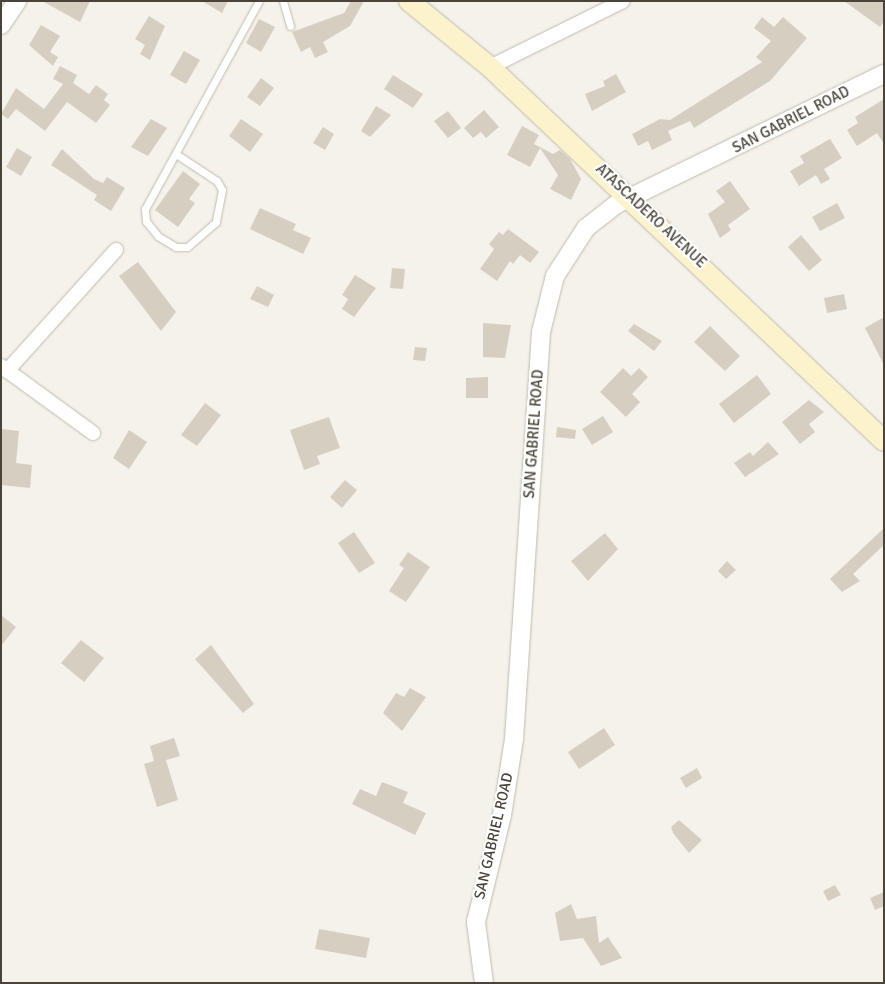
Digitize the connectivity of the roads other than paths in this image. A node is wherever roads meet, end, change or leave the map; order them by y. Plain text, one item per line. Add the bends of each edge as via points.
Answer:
1 (17, 1) edge
2 (259, 1) edge
3 (283, 1) edge
4 (409, 1) edge
5 (623, 1) edge
6 (1, 24) edge
7 (290, 26) dead end
8 (490, 67) junction
9 (884, 74) edge
10 (176, 154) junction
11 (633, 200) junction
12 (116, 250) dead end
13 (4, 368) edge
14 (93, 433) dead end
15 (884, 441) edge
16 (484, 983) edge

1 - 6 street
2 - 10 lane
3 - 7 lane
4 - 8 main road, ATASCADERO AVENUE
5 - 8 street
8 - 11 main road, ATASCADERO AVENUE
9 - 11 street, SAN GABRIEL ROAD
10 - 10 lane via 217,181 222,190 216,222 187,247 168,244 146,221 145,209
11 - 15 main road, ATASCADERO AVENUE
11 - 16 street, SAN GABRIEL ROAD via 597,218 577,239 555,276 543,317 514,739 476,922
12 - 13 street
13 - 14 street

